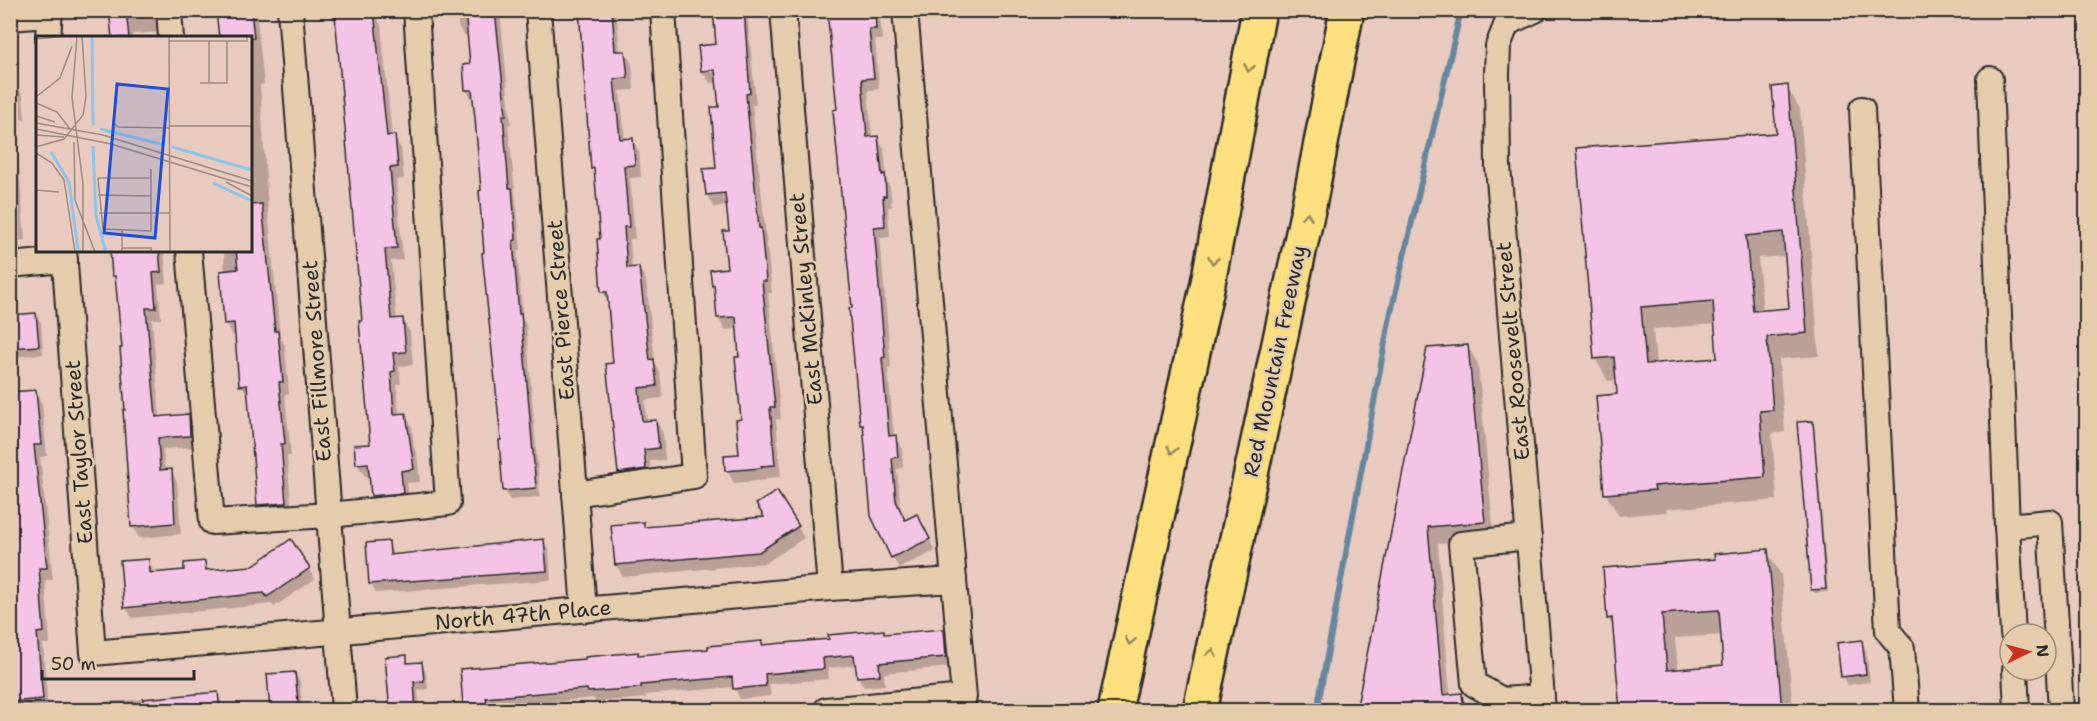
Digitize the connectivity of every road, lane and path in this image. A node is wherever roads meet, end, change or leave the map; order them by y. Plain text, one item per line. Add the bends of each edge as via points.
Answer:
1 (169, 10) edge
2 (290, 10) edge
3 (416, 10) edge
4 (538, 10) edge
5 (663, 10) edge
6 (783, 10) edge
7 (905, 10) edge
8 (1259, 10) edge
9 (1347, 10) edge
10 (1535, 10) edge
11 (10, 18) edge
12 (49, 21) edge
13 (171, 36) edge
14 (1990, 79) dead end
15 (1862, 110) dead end
16 (189, 252) edge
17 (65, 255) edge
18 (10, 265) edge
19 (575, 494) junction
20 (329, 515) junction
21 (2007, 526) junction
22 (1529, 537) junction
23 (954, 580) junction
24 (830, 588) junction
25 (584, 610) junction
26 (2012, 622) edge
27 (338, 632) junction
28 (93, 653) joint
29 (2016, 682) edge
30 (1543, 704) edge
31 (344, 711) edge
32 (826, 711) edge
33 (1115, 711) edge
34 (1200, 711) edge
35 (1907, 711) edge
36 (2017, 711) edge
37 (2061, 711) edge

1 - 13 street
2 - 20 street, East Fillmore Street
3 - 20 street via 448,502
4 - 19 street, East Pierce Street
5 - 19 street via 694,477
6 - 24 street, East McKinley Street
7 - 23 street
8 -> 33 highway via 1206,293
34 -> 9 highway, Red Mountain Freeway
10 - 22 street, East Roosevelt Street via 1507,23 1498,46 1497,74 1498,166
11 - 12 street
14 - 21 street
15 - 35 street via 1888,631 1902,648
16 - 20 street via 212,522
17 - 18 street
17 - 28 street, East Taylor Street
19 - 25 street, East Pierce Street
20 - 27 street, East Fillmore Street
21 - 26 street
21 - 37 street via 2050,522
22 - 30 street, East Roosevelt Street
22 - 30 street via 1461,544 1462,556 1474,684 1502,700
23 - 24 street, North 47th Place
23 - 32 street via 964,697
24 - 25 street, North 47th Place
25 - 27 street, North 47th Place
27 - 28 street, North 47th Place
27 - 31 street, East Fillmore Street
29 - 36 street

